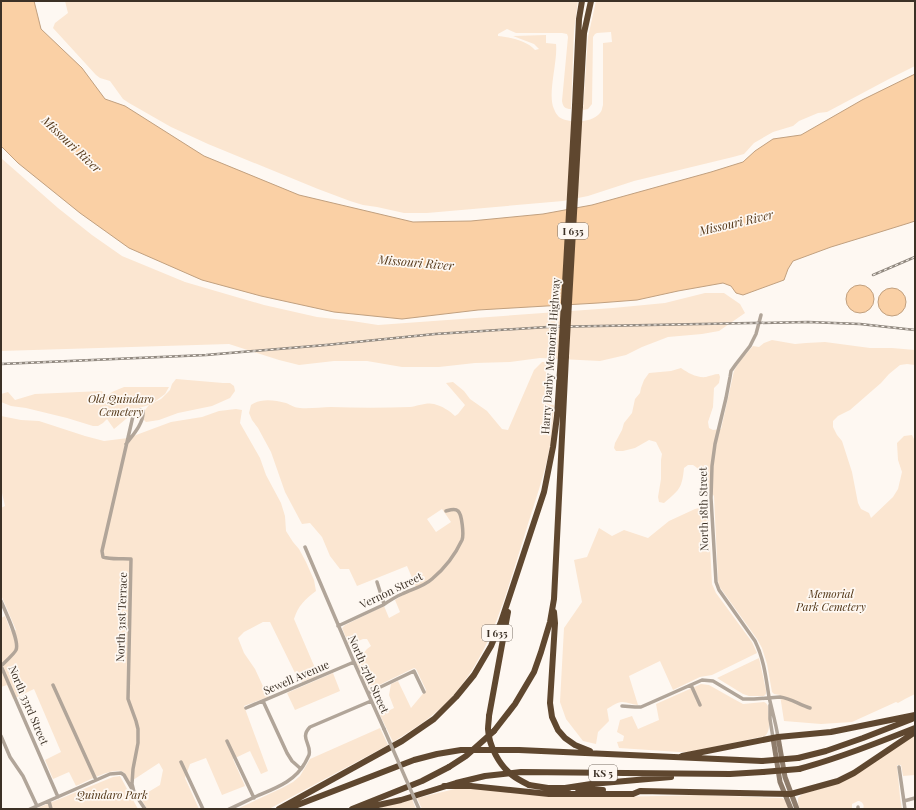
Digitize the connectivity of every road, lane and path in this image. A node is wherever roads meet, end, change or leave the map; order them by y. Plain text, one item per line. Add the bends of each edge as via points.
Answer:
1 (582, 1) edge
2 (591, 1) edge
3 (578, 106) junction
4 (761, 315) dead end
5 (563, 356) junction
6 (126, 444) junction
7 (446, 511) dead end
8 (304, 547) dead end
9 (377, 582) dead end
10 (512, 590) junction
11 (554, 599) junction
12 (1, 601) edge
13 (384, 604) junction
14 (338, 626) junction
15 (354, 662) junction
16 (1, 666) edge
17 (53, 685) dead end
18 (691, 685) junction
19 (424, 692) dead end
20 (368, 693) junction
21 (770, 698) junction
22 (263, 701) junction
23 (371, 701) junction
24 (700, 705) dead end
25 (622, 706) dead end
26 (246, 708) dead end
27 (810, 708) dead end
28 (915, 716) edge
29 (915, 728) edge
30 (915, 732) edge
31 (1, 736) edge
32 (775, 738) junction
33 (227, 741) dead end
34 (595, 754) junction
35 (674, 758) junction
36 (181, 762) dead end
37 (899, 767) dead end
38 (301, 769) junction
39 (704, 774) junction
40 (96, 780) junction
41 (444, 786) junction
42 (565, 788) junction
43 (640, 791) junction
44 (134, 792) junction
45 (788, 794) junction
46 (58, 797) junction
47 (254, 798) junction
48 (915, 798) edge
49 (49, 801) junction
50 (904, 801) junction
51 (37, 806) junction
52 (30, 809) edge
53 (51, 809) edge
54 (145, 809) edge
55 (203, 809) edge
56 (229, 809) edge
57 (279, 809) edge
58 (287, 809) edge
59 (352, 809) edge
60 (360, 809) edge
61 (419, 809) edge
62 (791, 809) edge
63 (797, 809) edge
64 (905, 809) edge

1 - 3 highway, Harry Darby Memorial Highway / I 635 via 579,19
2 - 3 highway, Harry Darby Memorial Highway / I 635 via 584,33
3 - 5 highway, Harry Darby Memorial Highway / I 635, bridge
4 - 21 street, North 18th Street via 750,346 731,371 715,444 711,498 717,585 758,647
5 - 10 highway, Harry Darby Memorial Highway / I 635 via 557,416 544,492
5 - 11 highway, Harry Darby Memorial Highway / I 635
6 - 6 street, North 31st Terrace via 133,416 140,410 143,411 141,422
6 - 44 street, North 31st Terrace via 102,551 103,557 109,559 131,560 128,699 138,729 132,784
7 - 13 street, Vernon Street via 456,510 461,518 463,538 455,553 431,580
8 - 14 street, North 27th Street
9 - 13 street
10 - 42 highway, bridge via 489,716 491,743 498,760 513,776 529,785
10 - 57 highway, Harry Darby Memorial Highway / I 635 via 491,646 474,675 434,719 402,741
11 - 34 highway via 550,703 552,717 565,738
11 - 59 highway, Harry Darby Memorial Highway / I 635, bridge via 550,622 534,672 515,704 494,731 466,756 449,767 422,781
12 - 16 street, North 33rd Street via 14,631 17,647
13 - 14 street, Vernon Street
14 - 15 street, North 27th Street
15 - 20 street, North 27th Street
15 - 22 street, Sewell Avenue
16 - 46 street, North 33rd Street
17 - 40 street
18 - 21 street via 702,680 713,681 743,699
18 - 24 street
18 - 25 street via 641,707
19 - 20 street via 414,671
20 - 23 street, North 27th Street
21 - 27 street via 780,696
21 - 32 street, North 18th Street
22 - 26 street, Sewell Avenue
22 - 38 street via 287,753
23 - 38 street via 312,726 306,731 305,737 310,751
23 - 61 street, North 27th Street, bridge
28 - 32 highway via 832,732
28 - 35 highway, KS 5, bridge via 863,738 798,758 762,761
29 - 39 highway, KS 5, bridge via 860,750 799,769
30 - 45 highway via 854,774
31 - 51 street
32 - 35 highway
32 - 45 main road, North 18th Street via 780,782
33 - 47 street
34 - 35 highway, KS 5
34 - 58 highway, KS 5 via 519,750 461,750 437,754 414,760
36 - 55 street
37 - 50 street
38 - 47 street via 288,782
39 - 41 highway, KS 5 via 521,772 485,776
39 - 42 highway
40 - 44 street via 110,774 121,773
40 - 46 street
41 - 43 highway via 471,786 549,794 633,794
41 - 60 highway, KS 5
42 - 43 highway
43 - 45 highway
44 - 54 street
45 - 62 main road, North 18th Street
45 - 63 main road, North 18th Street
46 - 49 street
47 - 56 street
48 - 50 street
49 - 51 street
49 - 53 street
50 - 64 street
51 - 52 street

